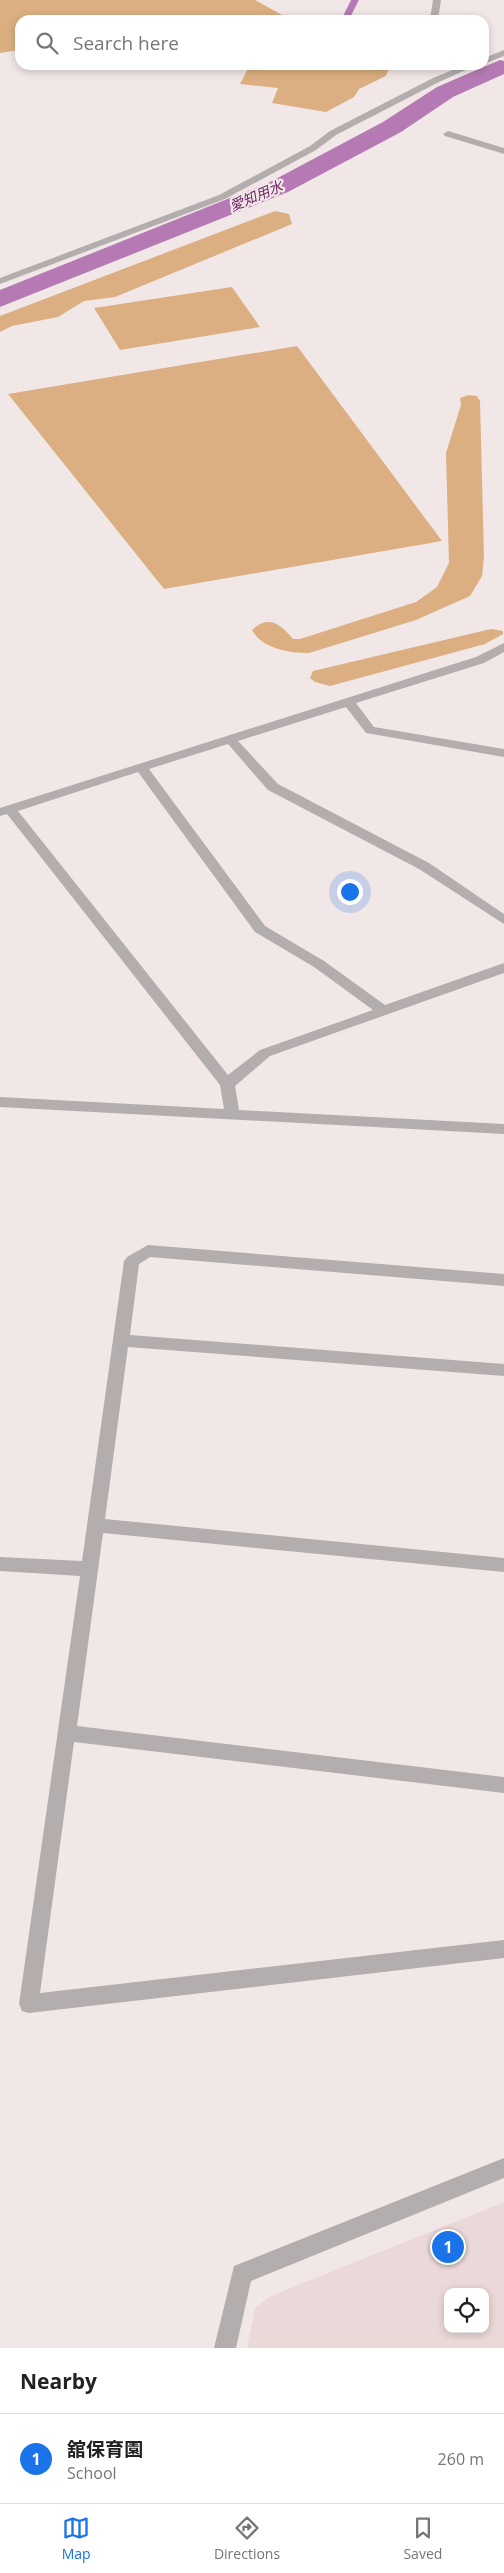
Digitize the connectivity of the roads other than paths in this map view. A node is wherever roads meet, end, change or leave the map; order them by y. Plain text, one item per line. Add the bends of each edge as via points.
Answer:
1 (437, 0) edge
2 (435, 15) edge
3 (489, 52) edge
4 (504, 53) edge
5 (489, 59) edge
6 (461, 70) edge
7 (448, 134) dead end
8 (504, 151) edge
9 (0, 281) edge
10 (504, 647) edge
11 (348, 701) junction
12 (229, 738) junction
13 (504, 753) edge
14 (141, 767) junction
15 (5, 811) edge
16 (504, 920) edge
17 (504, 968) edge
18 (384, 1010) junction
19 (226, 1084) junction
20 (0, 1102) edge
21 (232, 1114) junction
22 (504, 1129) edge
23 (504, 1280) edge
24 (121, 1340) junction
25 (504, 1370) edge
26 (95, 1525) junction
27 (0, 1564) edge
28 (504, 1565) edge
29 (89, 1569) junction
30 (66, 1733) junction
31 (504, 1785) edge
32 (504, 1949) edge
33 (504, 2168) edge
34 (225, 2348) edge

1 - 2 street
3 - 4 street
4 - 5 street
6 - 9 street via 342,128 313,148 222,197
7 - 8 street
10 - 11 street via 480,660
11 - 12 street
11 - 13 street via 370,730
12 - 14 street
12 - 16 street via 274,787 424,866
14 - 15 street
14 - 18 street via 260,929 319,964
15 - 19 street
17 - 18 street
18 - 19 street via 265,1053
19 - 21 street
20 - 21 street
21 - 22 street
23 - 24 street via 148,1251 132,1261
24 - 25 street
24 - 26 street
26 - 28 street
26 - 29 street
27 - 29 street
29 - 30 street
30 - 31 street
30 - 32 street via 29,2004
33 - 34 street via 242,2274

